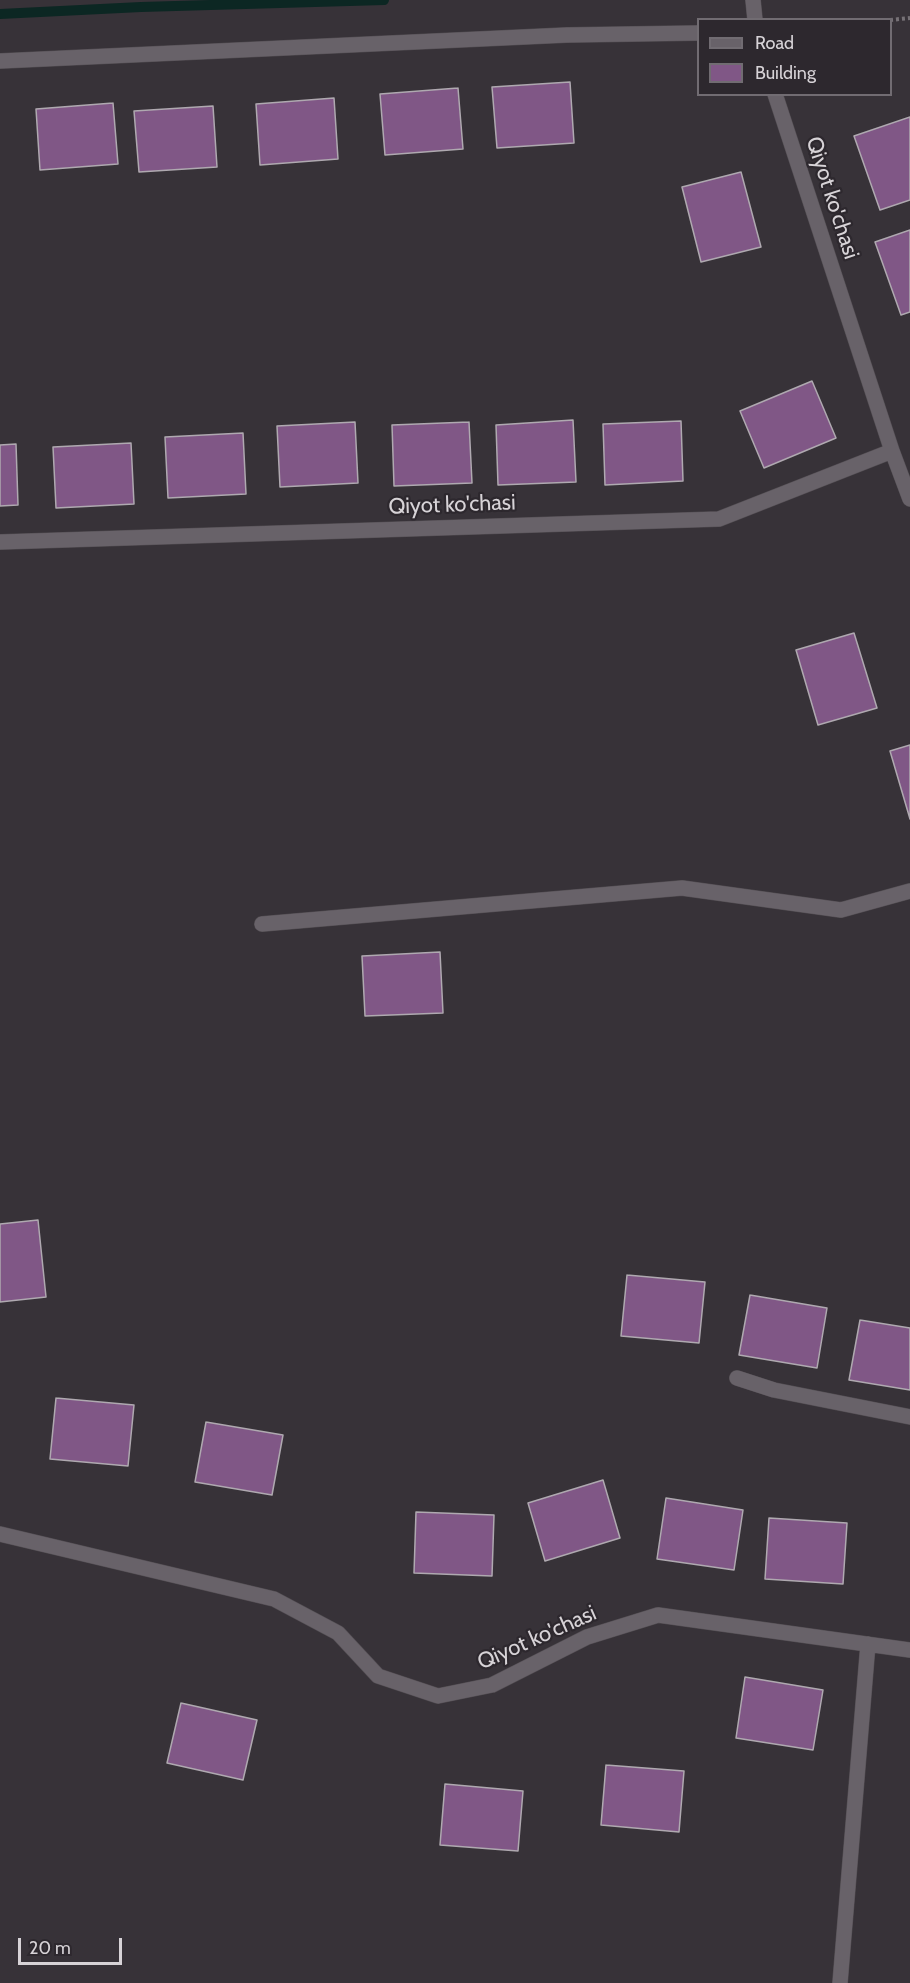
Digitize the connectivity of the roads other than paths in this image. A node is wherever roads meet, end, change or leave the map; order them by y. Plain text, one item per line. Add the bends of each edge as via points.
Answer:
1 (697, 33) edge
2 (0, 61) edge
3 (776, 96) edge
4 (892, 451) junction
5 (910, 499) edge
6 (0, 542) edge
7 (910, 891) edge
8 (262, 924) dead end
9 (737, 1378) dead end
10 (910, 1417) edge
11 (0, 1534) edge
12 (868, 1644) junction
13 (910, 1650) edge
14 (840, 1983) edge

1 - 2 street via 555,35
3 - 4 street, Qiyot ko'chasi
4 - 5 street, Qiyot ko'chasi
4 - 6 street, Qiyot ko'chasi via 719,519
7 - 8 street via 841,910 682,888
9 - 10 street via 774,1390
11 - 12 street, Qiyot ko'chasi via 274,1599 338,1633 378,1677 438,1696 492,1685 587,1637 658,1615
12 - 13 street, Qiyot ko'chasi
12 - 14 street

